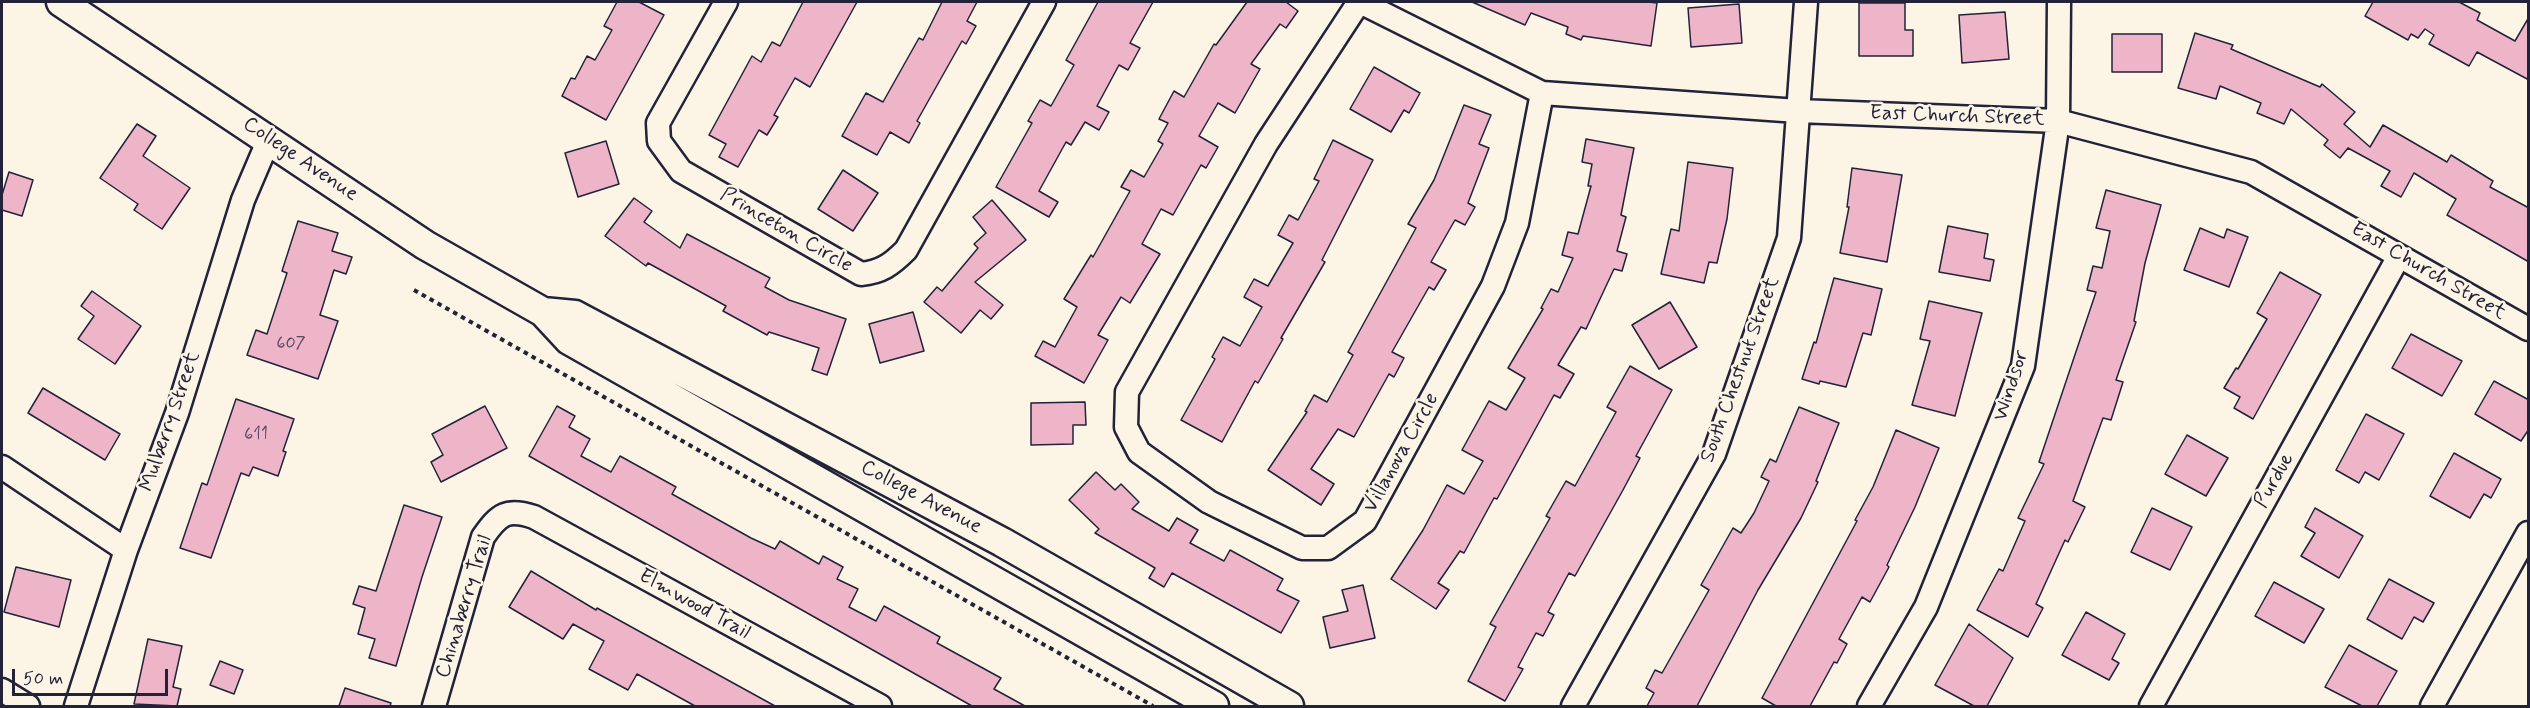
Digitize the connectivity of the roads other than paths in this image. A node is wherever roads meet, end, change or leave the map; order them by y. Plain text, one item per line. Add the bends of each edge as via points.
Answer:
1 (61, 2) edge
2 (726, 2) edge
3 (1044, 2) edge
4 (1360, 2) edge
5 (1806, 2) edge
6 (2059, 2) edge
7 (1542, 93) junction
8 (1798, 111) junction
9 (2058, 121) junction
10 (269, 139) junction
11 (2399, 256) junction
12 (543, 312) junction
13 (2529, 329) edge
14 (2, 467) edge
15 (505, 513) joint
16 (2529, 533) edge
17 (126, 550) junction
18 (2, 690) edge
19 (28, 706) edge
20 (76, 706) edge
21 (434, 706) edge
22 (880, 706) edge
23 (1214, 706) edge
24 (1289, 706) edge
25 (1573, 706) edge
26 (1869, 706) edge
27 (2151, 706) edge
28 (2432, 706) edge

1 - 10 main road, College Avenue
2 - 3 street, Princeton Circle via 658,123 659,141 681,171 861,274 879,272 906,250
4 - 7 street, East Church Street
4 - 7 street, Villanova Circle via 1266,144 1128,392 1126,427 1139,452 1220,507 1302,548 1328,548 1365,520 1493,286 1517,223
5 - 8 street, South Chestnut Street
6 - 9 street, Windsor
7 - 8 street, East Church Street
8 - 9 street, East Church Street
8 - 25 street, South Chestnut Street via 1789,238 1714,454
9 - 11 street, East Church Street via 2251,172
9 - 26 street, Windsor via 2023,366 1926,607
10 - 12 main road, College Avenue via 425,245
10 - 17 street, Mulberry Street via 243,200 177,413
11 - 13 street, East Church Street
11 - 27 street, Purdue
12 - 23 main road, College Avenue via 569,340
12 - 24 main road, College Avenue via 575,315 668,363 1002,542
14 - 17 street
15 - 21 street, Chinaberry Trail via 483,537
15 - 22 street, Elmwood Trail via 534,517
16 - 28 street
17 - 20 street, Mulberry Street
18 - 19 street

